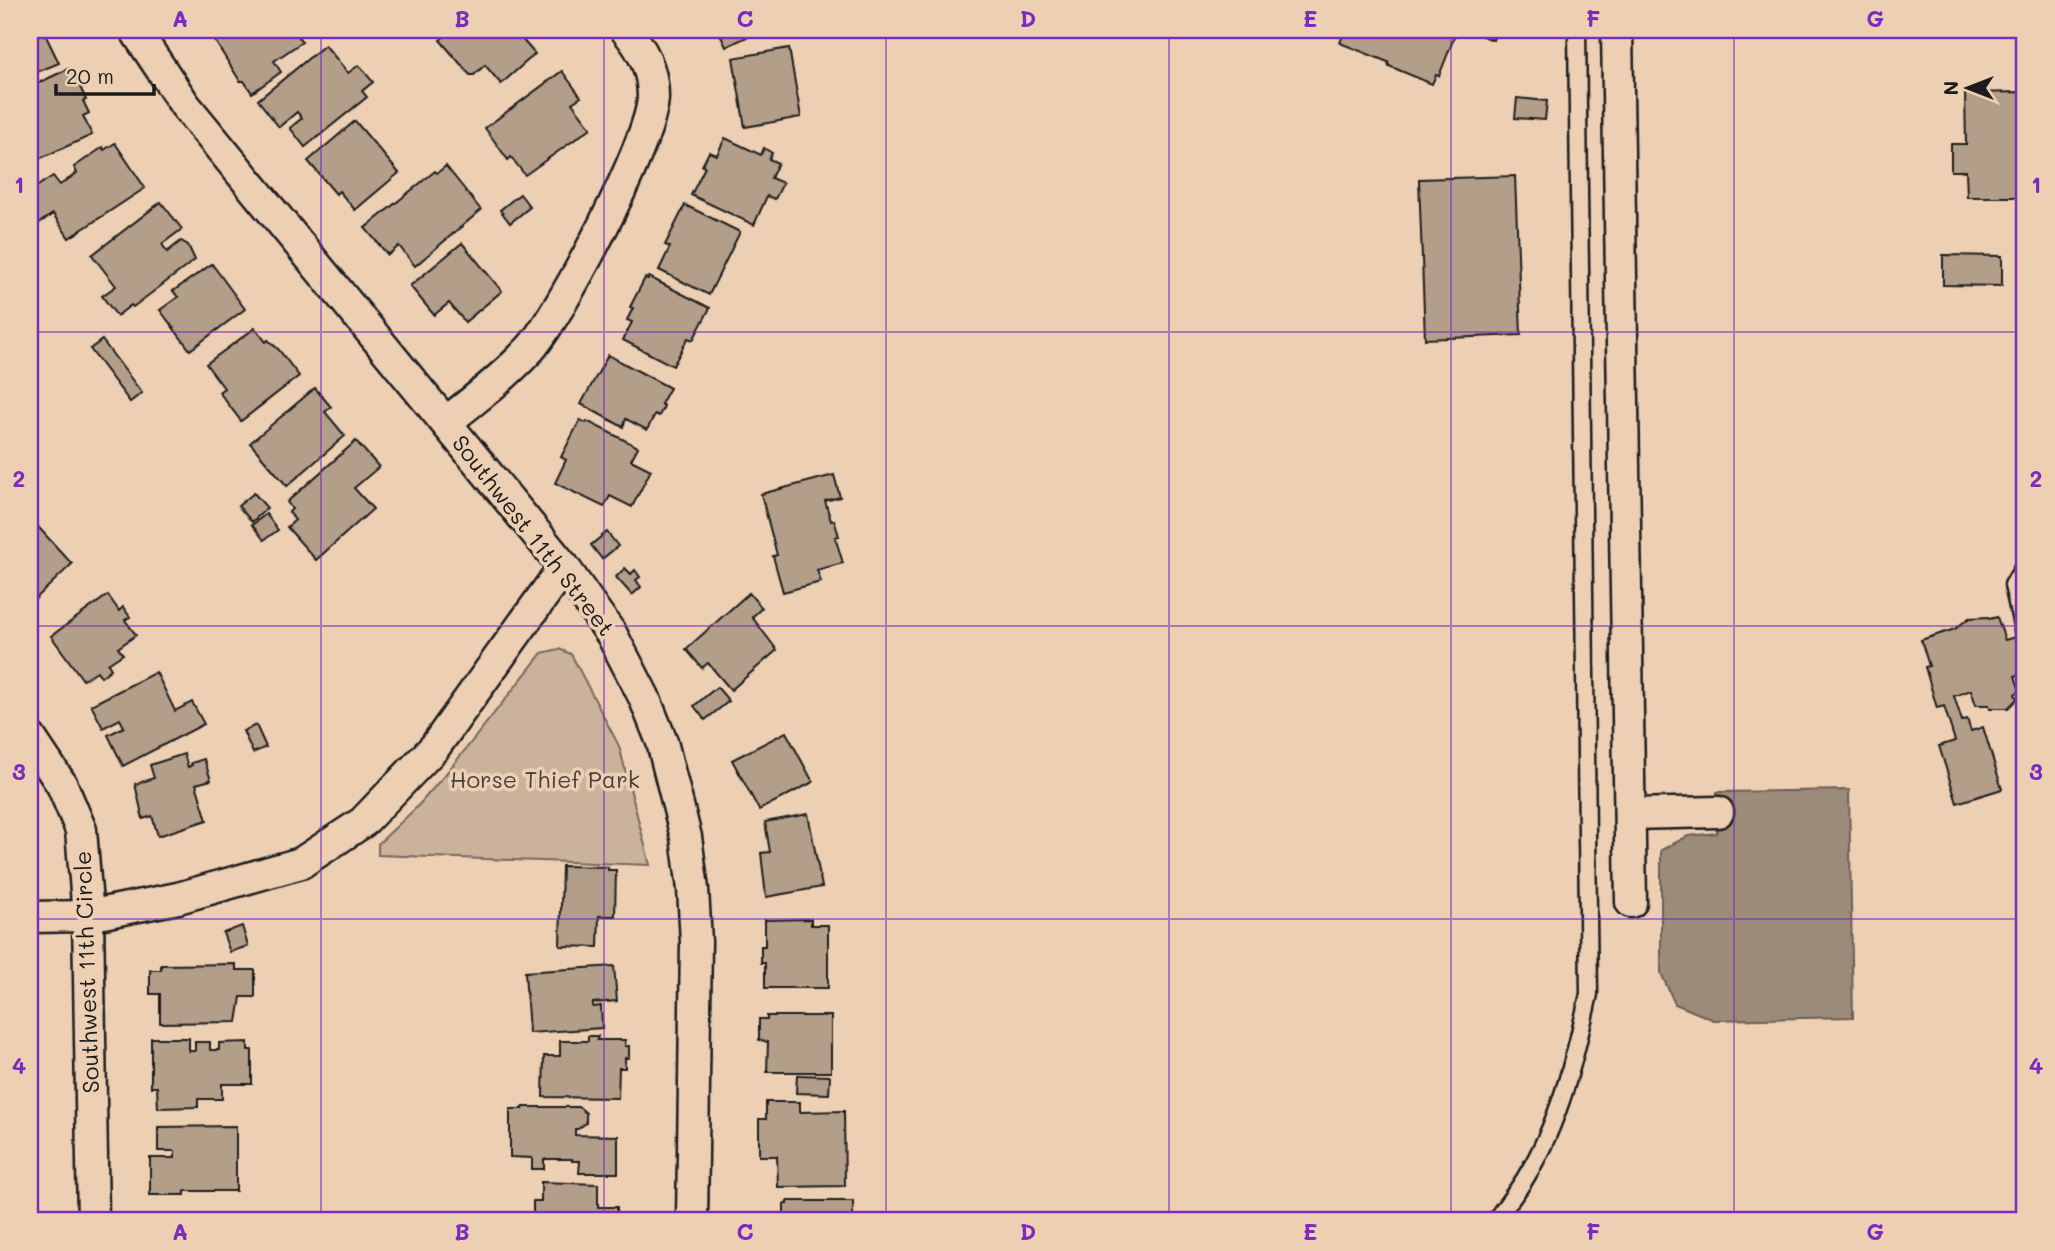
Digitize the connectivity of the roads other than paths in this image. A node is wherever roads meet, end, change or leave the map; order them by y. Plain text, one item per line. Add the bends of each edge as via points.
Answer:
1 (135, 30) edge
2 (626, 30) edge
3 (1577, 30) edge
4 (1617, 30) edge
5 (446, 422) junction
6 (2025, 565) edge
7 (564, 567) junction
8 (2025, 639) edge
9 (30, 737) edge
10 (1718, 812) dead end
11 (1629, 814) junction
12 (1631, 902) dead end
13 (88, 916) junction
14 (30, 917) edge
15 (93, 1221) edge
16 (692, 1221) edge
17 (1495, 1221) edge

1 - 5 street, Southwest 11th Street via 185,105
2 - 5 street via 648,64 653,99 649,121 612,207 532,347
3 - 17 lane via 1589,994 1558,1110 1526,1176
4 - 11 street
5 - 7 street, Southwest 11th Street
6 - 8 lane via 2013,585
7 - 13 street via 434,748 363,822 301,863 178,898
7 - 16 street, Southwest 11th Street via 612,635 644,697 662,742 686,837 696,943
9 - 13 street, Southwest 11th Circle via 62,785 81,830
10 - 11 street
11 - 12 street
13 - 14 street
13 - 15 street, Southwest 11th Circle

